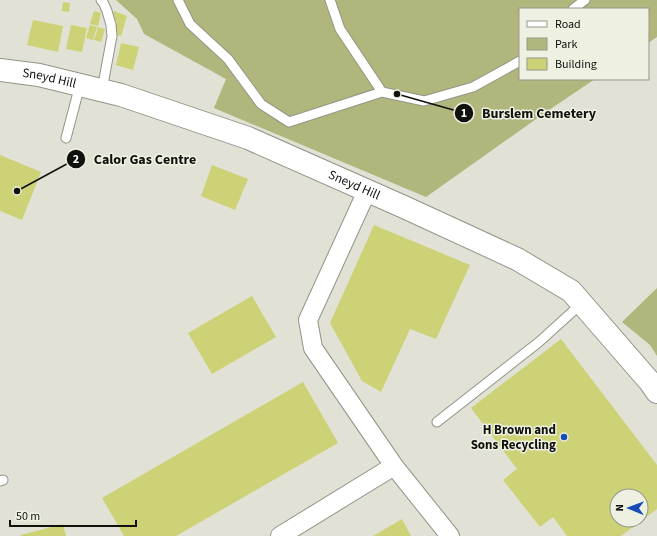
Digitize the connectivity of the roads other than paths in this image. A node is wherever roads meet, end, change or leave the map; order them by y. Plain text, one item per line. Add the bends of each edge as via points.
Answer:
1 (101, 0) edge
2 (178, 0) edge
3 (330, 0) edge
4 (585, 0) edge
5 (575, 8) edge
6 (519, 63) edge
7 (0, 70) edge
8 (80, 85) junction
9 (102, 90) junction
10 (382, 92) junction
11 (66, 138) dead end
12 (367, 191) junction
13 (582, 303) junction
14 (657, 392) edge
15 (436, 422) dead end
16 (394, 466) junction
17 (280, 536) edge
18 (450, 536) edge

1 - 9 lane via 107,11 112,36
2 - 10 lane via 190,24 228,59 261,104 289,122
3 - 10 lane via 340,29
4 - 5 lane
6 - 10 lane via 473,87 424,101
7 - 8 street, Sneyd Hill via 39,75
8 - 9 street, Sneyd Hill
8 - 11 lane
9 - 12 street, Sneyd Hill via 248,138
12 - 13 street, Sneyd Hill via 517,259 571,291
12 - 16 street via 308,320 313,348
13 - 14 street, Sneyd Hill
13 - 15 lane via 539,342
16 - 17 street
16 - 18 street

